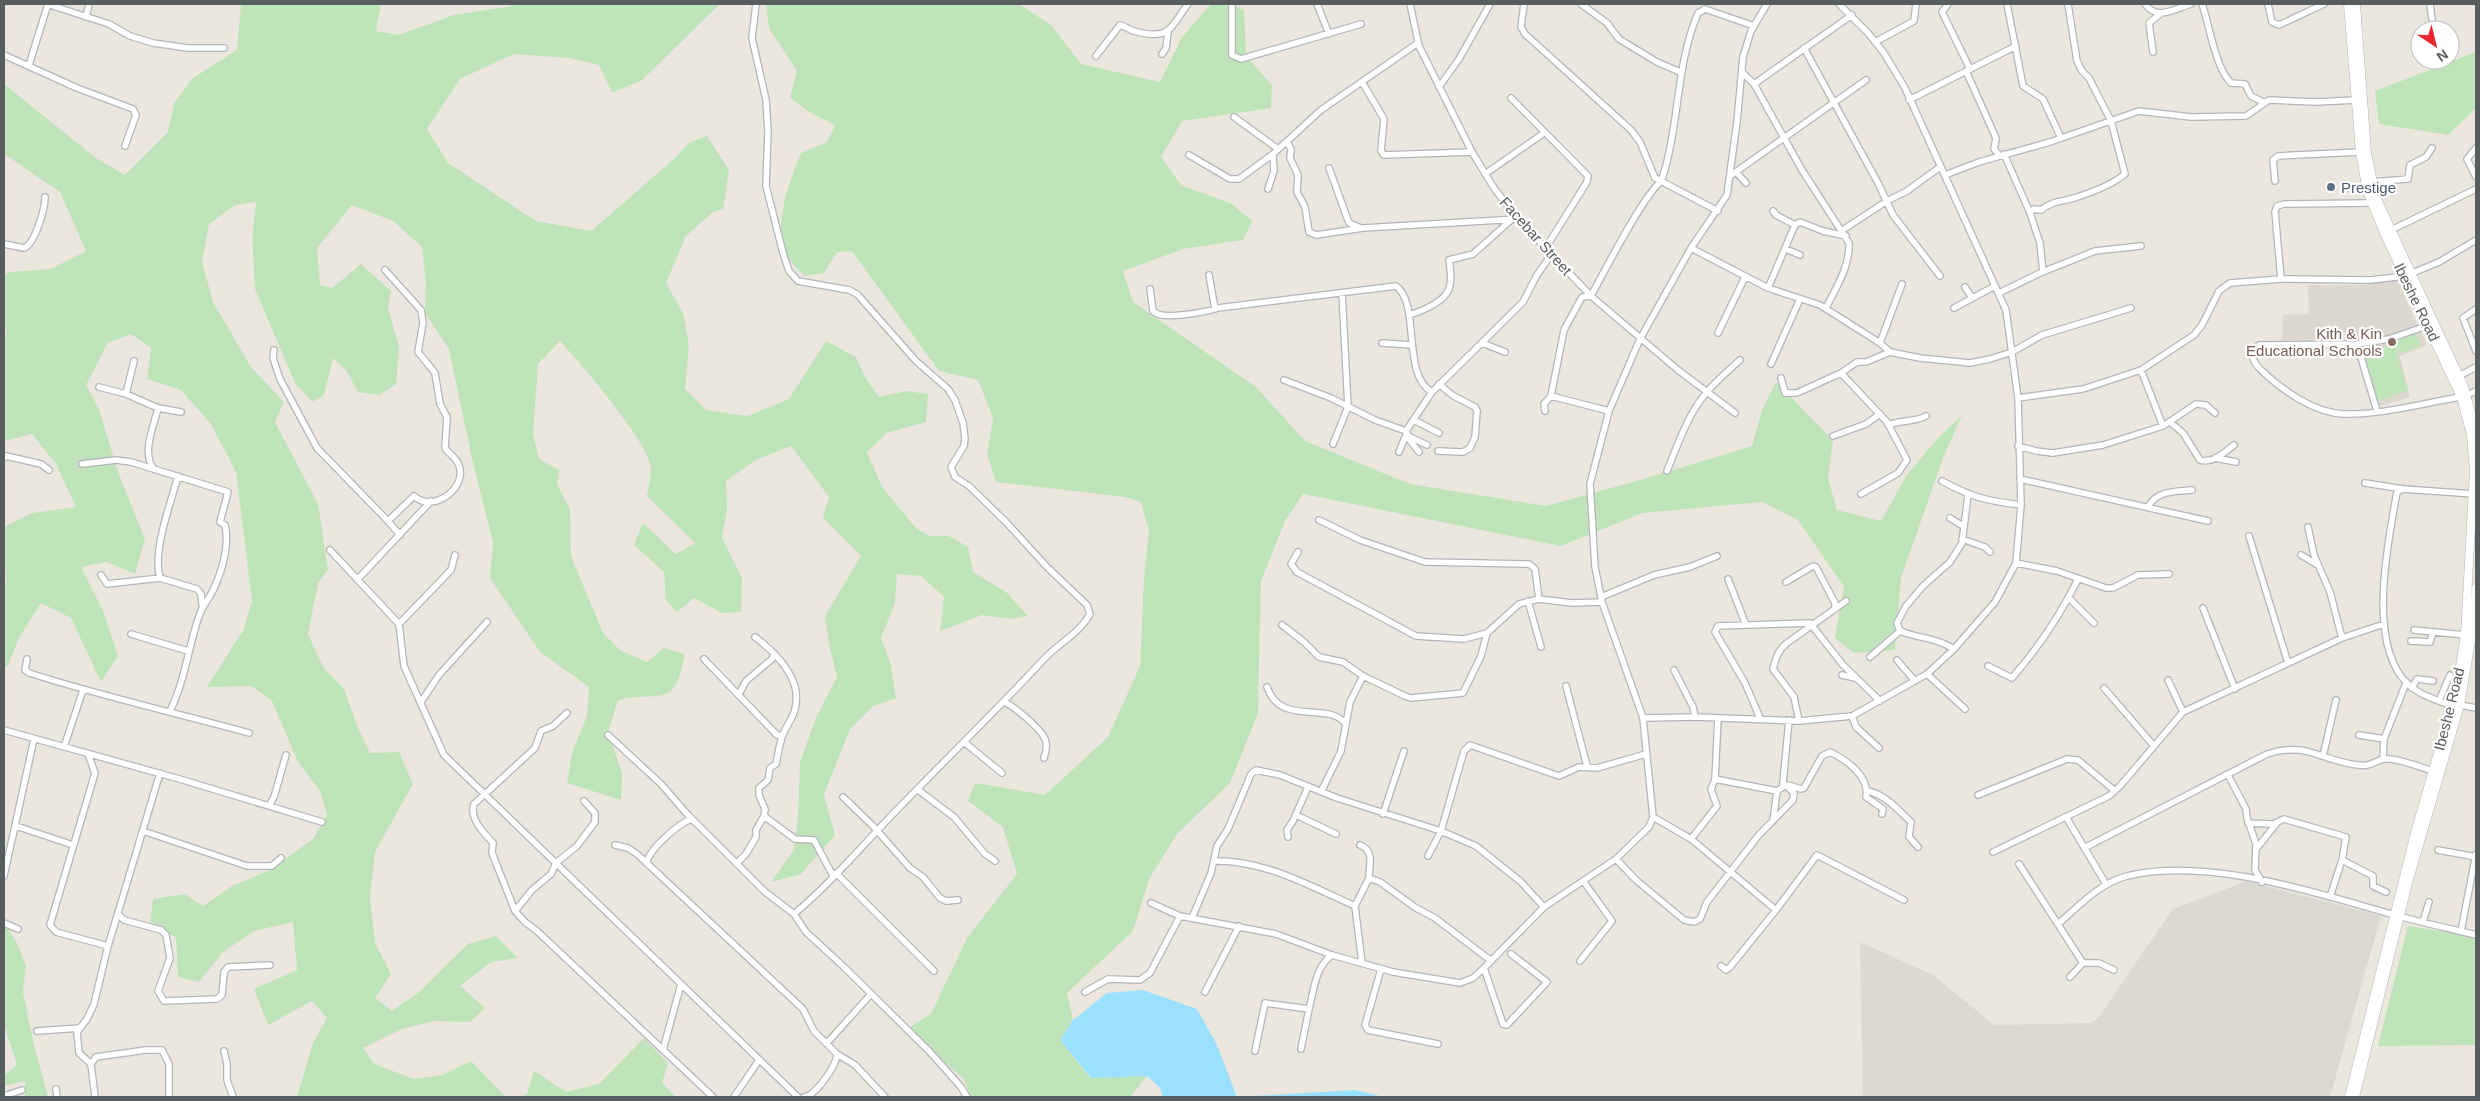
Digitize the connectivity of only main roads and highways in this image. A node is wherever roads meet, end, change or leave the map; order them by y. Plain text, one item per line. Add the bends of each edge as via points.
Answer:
1 (2348, 4) edge
2 (2356, 4) edge
3 (2408, 275) junction
4 (2464, 396) junction
5 (2476, 431) edge
6 (2476, 588) edge
7 (2469, 659) edge
8 (2456, 706) junction
9 (2396, 916) junction
10 (2349, 1097) edge
11 (2356, 1097) edge

1 - 3 main road, Ibeshe Road via 2360,152 2371,203
2 - 3 main road, Ibeshe Road via 2372,182
3 - 4 main road, Ibeshe Road
3 - 4 main road, Ibeshe Road via 2459,376
4 - 5 main road, Ibeshe Road
4 - 7 main road, Ibeshe Road via 2471,435 2474,494 2465,635
6 - 7 main road, Ibeshe Road
7 - 8 main road, Ibeshe Road
8 - 9 main road, Ibeshe Road
8 - 9 main road, Ibeshe Road via 2433,771
9 - 10 main road, Ibeshe Road
9 - 11 main road, Ibeshe Road

